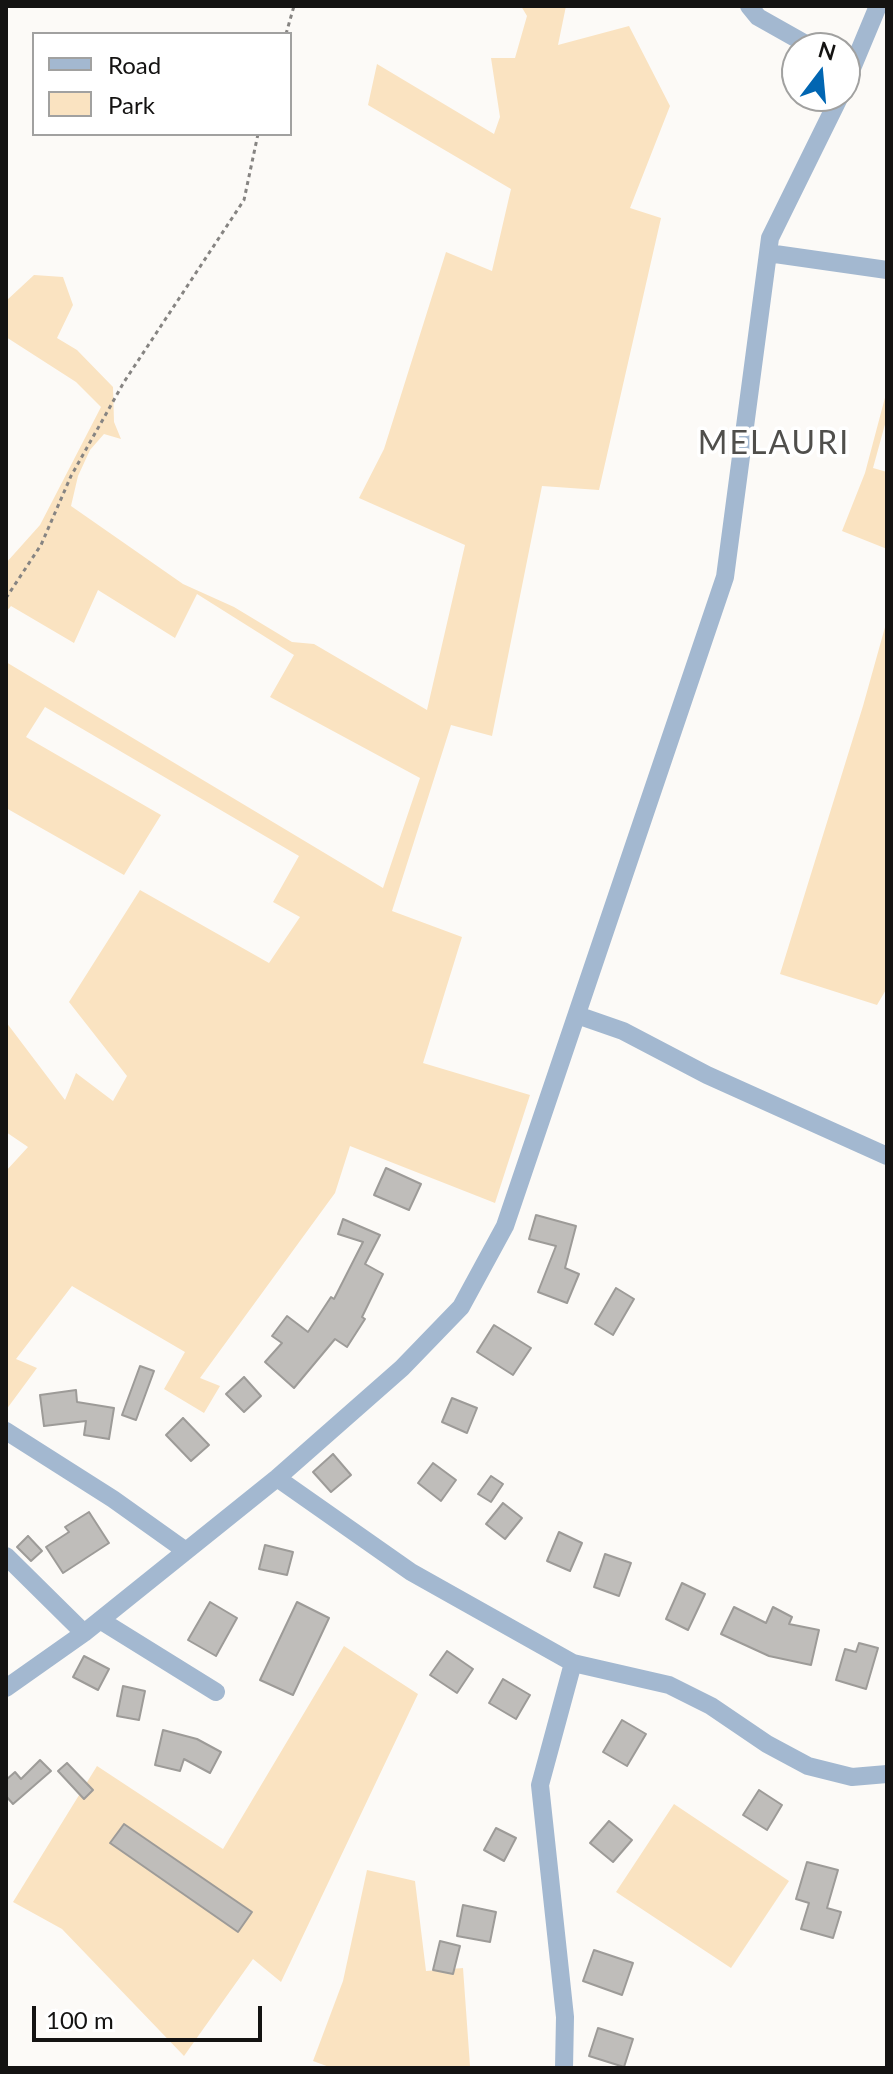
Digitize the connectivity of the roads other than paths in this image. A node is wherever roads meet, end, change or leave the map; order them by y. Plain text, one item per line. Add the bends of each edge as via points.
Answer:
1 (749, 6) edge
2 (878, 6) edge
3 (785, 32) edge
4 (861, 44) edge
5 (832, 112) edge
6 (768, 253) junction
7 (887, 270) edge
8 (577, 1015) junction
9 (887, 1156) edge
10 (6, 1431) edge
11 (277, 1478) junction
12 (186, 1551) junction
13 (6, 1556) edge
14 (100, 1620) junction
15 (84, 1633) junction
16 (573, 1663) junction
17 (6, 1688) edge
18 (216, 1692) dead end
19 (887, 1774) edge
20 (564, 2068) edge

1 - 3 street
2 - 4 street
5 - 6 street via 770,238
6 - 7 street
6 - 8 street via 725,577
8 - 9 street via 623,1031
8 - 11 street via 505,1226 461,1307 402,1368
10 - 12 street
11 - 12 street
11 - 16 street via 411,1572
12 - 14 street
13 - 15 street
14 - 15 street
14 - 18 street
15 - 17 street
16 - 19 street via 669,1685 808,1766 852,1777
16 - 20 street via 540,1785 565,2017

